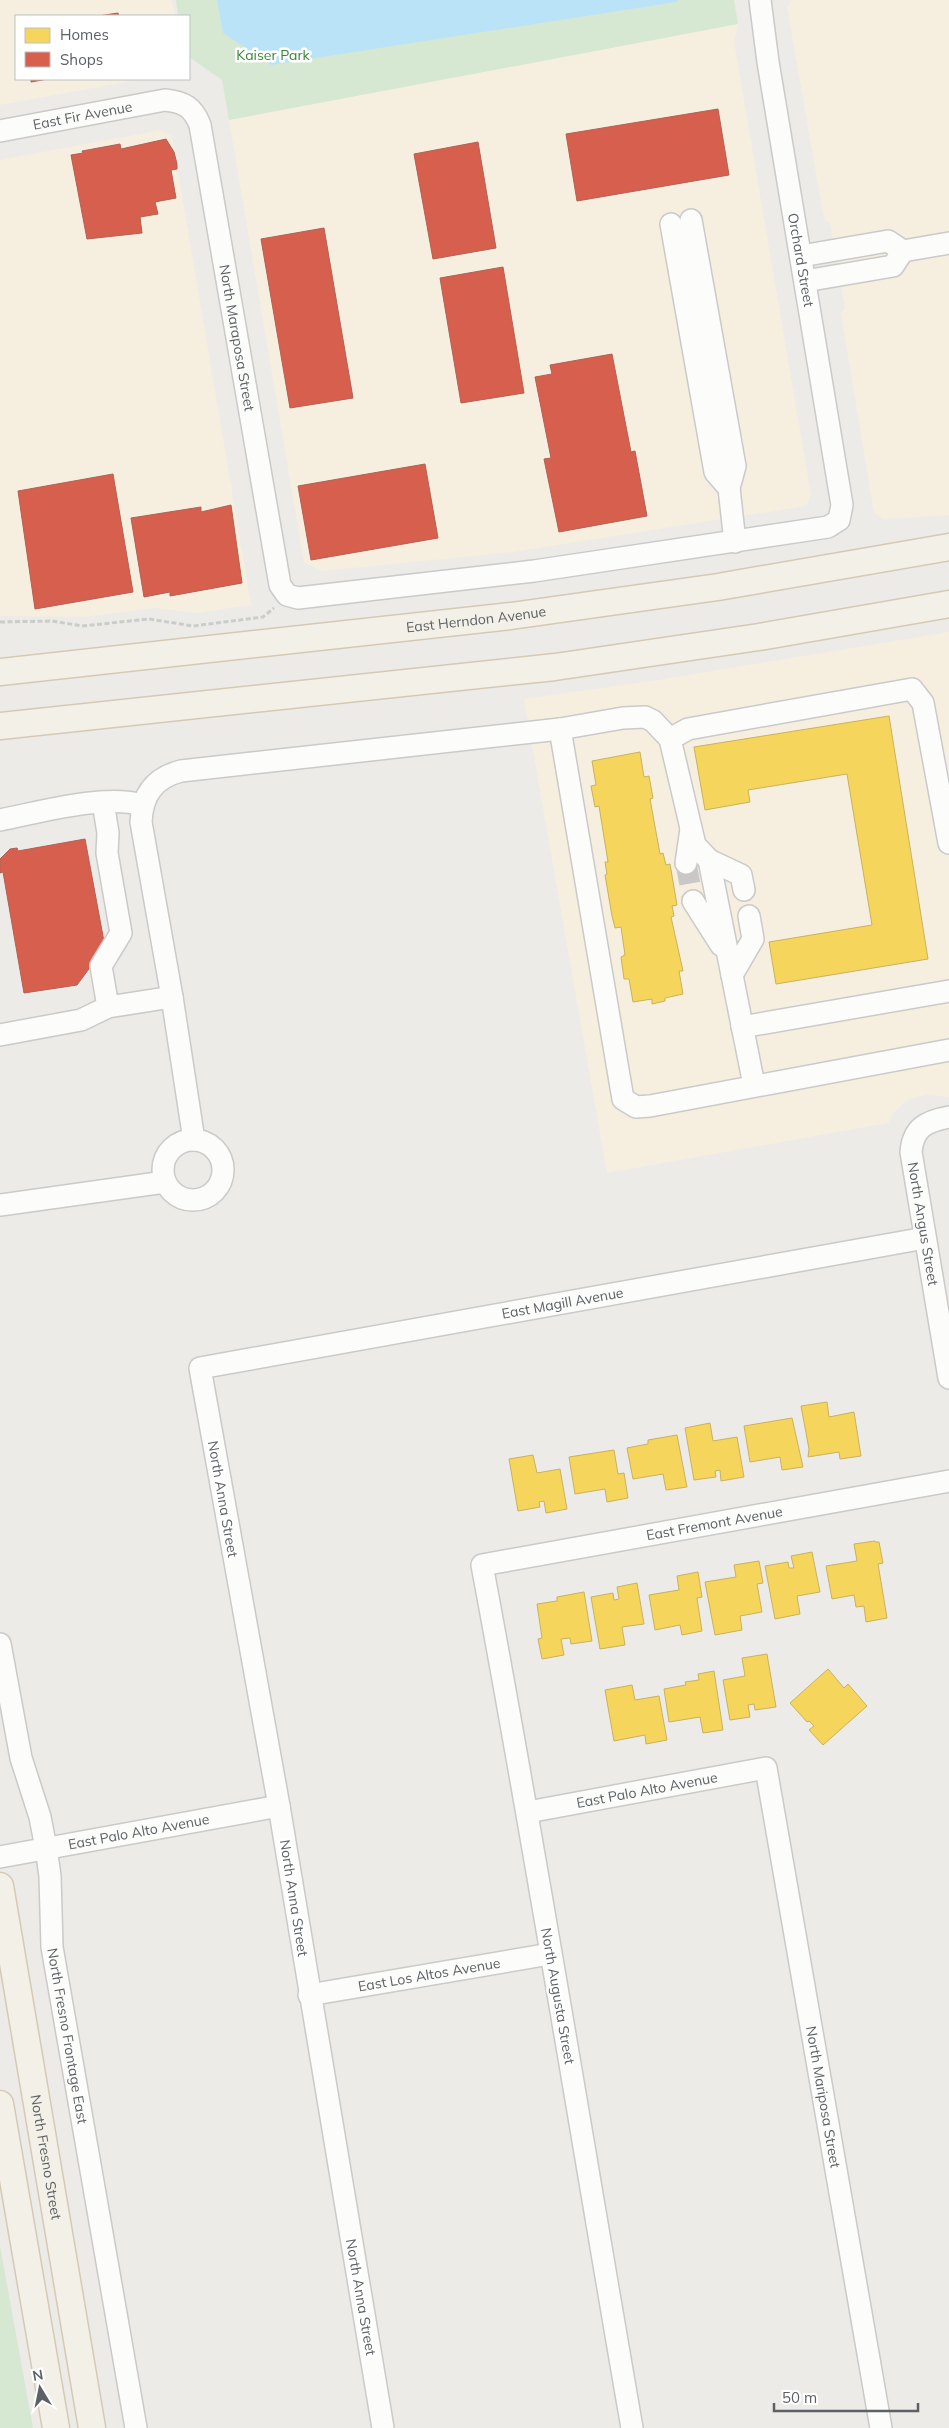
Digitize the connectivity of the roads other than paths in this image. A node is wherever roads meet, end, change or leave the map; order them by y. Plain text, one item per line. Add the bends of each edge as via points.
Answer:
1 (760, 0) edge
2 (165, 100) joint
3 (0, 131) edge
4 (681, 222) dead end
5 (949, 243) edge
6 (903, 251) junction
7 (800, 256) junction
8 (805, 281) junction
9 (735, 542) junction
10 (949, 547) edge
11 (949, 604) edge
12 (0, 672) edge
13 (0, 726) edge
14 (560, 730) junction
15 (670, 739) junction
16 (103, 802) junction
17 (143, 805) junction
18 (0, 820) edge
19 (691, 828) junction
20 (949, 843) edge
21 (709, 860) junction
22 (686, 863) tunnel mouth
23 (744, 890) dead end
24 (693, 901) tunnel mouth
25 (749, 916) dead end
26 (730, 965) junction
27 (949, 991) edge
28 (172, 997) junction
29 (108, 1008) junction
30 (742, 1027) junction
31 (0, 1035) edge
32 (949, 1050) edge
33 (754, 1085) junction
34 (949, 1117) edge
35 (194, 1140) junction
36 (165, 1182) junction
37 (0, 1205) edge
38 (925, 1238) junction
39 (200, 1368) joint
40 (949, 1378) edge
41 (949, 1481) edge
42 (482, 1565) joint
43 (0, 1644) edge
44 (766, 1768) joint
45 (279, 1806) junction
46 (528, 1812) junction
47 (46, 1848) junction
48 (0, 1857) edge
49 (0, 1886) edge
50 (550, 1954) junction
51 (309, 1995) junction
52 (0, 2104) edge
53 (56, 2428) edge
54 (92, 2428) edge
55 (136, 2428) edge
56 (383, 2428) edge
57 (632, 2428) edge
58 (881, 2428) edge

1 - 7 street, Orchard Street
2 - 3 street, East Fir Avenue
2 - 9 street, North Maraposa Street via 189,106 200,125 281,601
4 - 9 street via 715,472 729,488
5 - 6 street
6 - 7 street via 888,241
6 - 8 street via 892,266
7 - 8 street, Orchard Street
8 - 9 street, Orchard Street via 842,505 839,520 828,527
10 - 12 main road, East Herndon Avenue via 718,587 530,614
11 - 13 main road via 751,639 555,667
14 - 15 street via 645,717 653,720
14 - 17 street via 181,771 169,774 153,785
14 - 33 street via 623,1099 636,1107 650,1106
15 - 19 street
15 - 20 street via 688,729 912,689 923,703
16 - 17 street via 124,801
16 - 18 street
16 - 29 street via 108,833 107,853 121,933 101,966
17 - 28 street via 141,822
19 - 21 street via 695,845
19 - 22 street
21 - 23 street via 741,875
21 - 26 street
24 - 26 street
25 - 26 street via 753,939
26 - 30 street
27 - 30 street
28 - 29 street
28 - 35 street
29 - 31 street via 81,1020
30 - 33 street
32 - 33 street
34 - 38 street, North Angus Street via 936,1119 918,1129 911,1152
35 - 36 street via 175,1146 168,1153 163,1162
35 - 36 street via 211,1147 222,1162 223,1171 217,1188 202,1199 194,1200 177,1196
36 - 37 street
38 - 39 street, East Magill Avenue
38 - 40 street, North Angus Street
39 - 45 street, North Anna Street
41 - 42 street, East Fremont Avenue
42 - 46 street, North Augusta Street
43 - 47 street, North Fresno Frontage East via 21,1758 40,1816
44 - 46 street, East Palo Alto Avenue
44 - 58 street, North Mariposa Street
45 - 47 street, East Palo Alto Avenue
45 - 51 street, North Anna Street
46 - 50 street, North Augusta Street
47 - 48 street, East Palo Alto Avenue
47 - 55 street, North Fresno Frontage East via 52,1947
49 - 54 main road, North Fresno Street
50 - 51 street, East Los Altos Avenue
50 - 57 street, North Augusta Street
51 - 56 street, North Anna Street
52 - 53 main road

